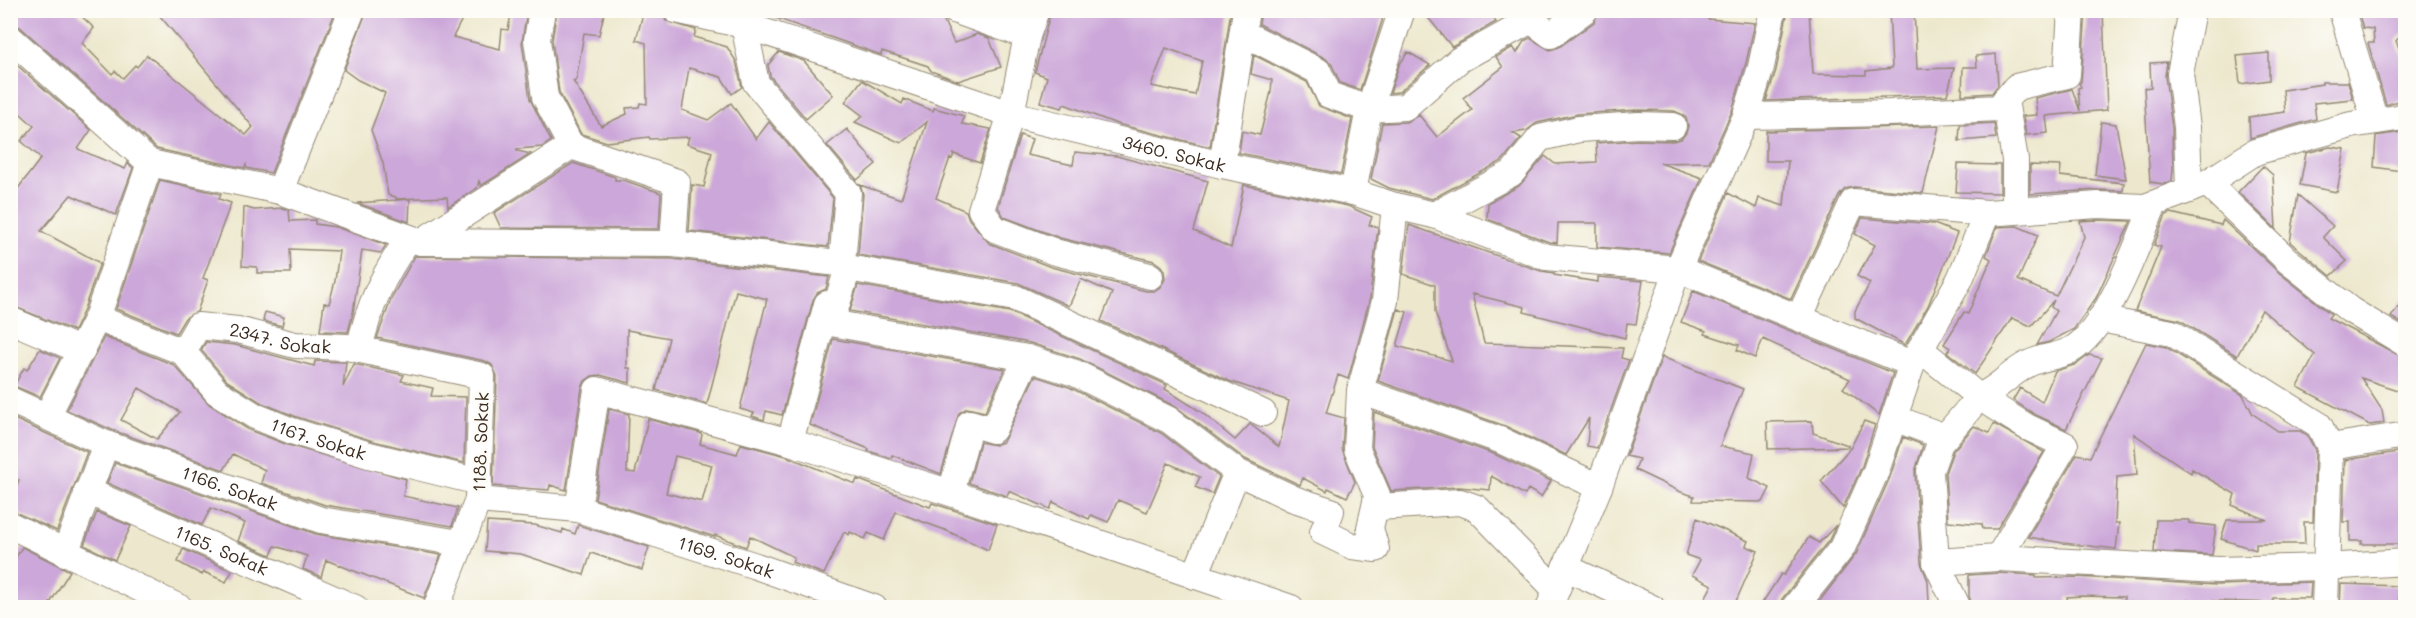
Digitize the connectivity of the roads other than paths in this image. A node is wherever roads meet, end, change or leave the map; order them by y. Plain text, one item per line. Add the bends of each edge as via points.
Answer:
1 (352, 10) edge
2 (542, 10) edge
3 (676, 10) edge
4 (954, 10) edge
5 (1036, 10) edge
6 (1402, 10) edge
7 (1585, 10) edge
8 (1773, 10) edge
9 (2071, 10) edge
10 (2192, 10) edge
11 (2342, 11) edge
12 (1244, 22) edge
13 (744, 25) junction
14 (1027, 36) junction
15 (10, 38) edge
16 (2005, 100) junction
17 (1369, 109) junction
18 (1011, 114) junction
19 (2406, 115) edge
20 (1746, 116) junction
21 (2375, 121) junction
22 (1673, 126) dead end
23 (571, 146) junction
24 (150, 164) junction
25 (1222, 165) junction
26 (2198, 186) junction
27 (280, 191) junction
28 (1353, 192) junction
29 (2154, 204) junction
30 (1395, 206) junction
31 (2015, 211) junction
32 (1987, 213) junction
33 (1434, 215) junction
34 (415, 240) junction
35 (673, 244) junction
36 (843, 265) junction
37 (1678, 269) junction
38 (1150, 276) dead end
39 (97, 318) junction
40 (1799, 318) junction
41 (2100, 319) junction
42 (10, 320) edge
43 (2406, 344) edge
44 (359, 349) junction
45 (82, 351) junction
46 (183, 352) junction
47 (1916, 357) junction
48 (1027, 358) junction
49 (482, 376) joint
50 (1360, 391) junction
51 (1978, 397) junction
52 (10, 400) edge
53 (1263, 413) dead end
54 (46, 416) junction
55 (1894, 418) junction
56 (2406, 435) edge
57 (1945, 437) junction
58 (790, 442) junction
59 (106, 444) junction
60 (2330, 447) junction
61 (1237, 472) junction
62 (1599, 487) junction
63 (87, 491) junction
64 (478, 491) junction
65 (951, 493) junction
66 (1376, 502) junction
67 (578, 509) junction
68 (10, 525) edge
69 (460, 543) junction
70 (66, 553) junction
71 (1998, 558) junction
72 (1936, 562) junction
73 (2406, 562) edge
74 (2325, 567) junction
75 (1195, 576) junction
76 (1557, 588) edge
77 (180, 608) edge
78 (355, 608) edge
79 (436, 608) edge
80 (874, 608) edge
81 (1291, 608) edge
82 (1652, 608) edge
83 (1794, 608) edge
84 (1958, 608) edge
85 (2325, 608) edge

1 - 27 street
2 - 23 street via 537,40 545,97
3 - 13 street, 3460. Sokak
4 - 14 street
5 - 14 street
6 - 17 street
7 - 17 street via 1551,35 1531,20 1459,60 1405,107
8 - 20 street
9 - 16 street via 2067,75 2016,87
10 - 26 street via 2180,74
11 - 21 street
12 - 17 street via 1318,72 1329,95
12 - 25 street
13 - 18 street, 3460. Sokak
13 - 36 street via 756,83 848,193
14 - 18 street
15 - 24 street
16 - 20 street via 1999,108
16 - 31 street via 2015,160
17 - 28 street
18 - 25 street, 3460. Sokak
18 - 38 street via 981,210 995,229 1055,252
19 - 21 street
20 - 37 street
21 - 26 street via 2254,152
22 - 33 street via 1579,129 1540,138 1512,173
23 - 34 street
23 - 35 street via 677,182
24 - 27 street
24 - 39 street
25 - 28 street, 3460. Sokak
26 - 29 street
26 - 43 street via 2350,310
27 - 34 street
28 - 30 street, 3460. Sokak
29 - 31 street
29 - 41 street via 2128,267
30 - 33 street, 3460. Sokak
30 - 50 street via 1385,301
31 - 32 street
32 - 40 street via 1853,202
32 - 47 street via 1960,279
33 - 37 street, 3460. Sokak via 1546,257
34 - 35 street
34 - 44 street via 378,286
35 - 36 street
36 - 48 street via 831,323
36 - 53 street via 1015,298
36 - 58 street
37 - 40 street, 3460. Sokak
37 - 62 street
39 - 45 street
39 - 46 street
40 - 47 street, 3460. Sokak
41 - 51 street via 2072,350 2028,364 1996,389
41 - 60 street via 2172,333 2319,425
42 - 45 street
44 - 46 street, 2347. Sokak via 295,345 238,330 198,326
44 - 49 street, 2347. Sokak
45 - 54 street
46 - 64 street, 1167. Sokak via 217,392 255,416
47 - 51 street, 3460. Sokak
47 - 55 street
48 - 61 street via 1075,372 1169,420
48 - 65 street via 993,430 970,423
49 - 64 street, 1188. Sokak
50 - 62 street via 1500,440
50 - 66 street via 1357,449 1377,495
51 - 57 street
51 - 71 street, 3460. Sokak via 2066,446
52 - 54 street, 1166. Sokak
54 - 59 street, 1166. Sokak
55 - 57 street
55 - 83 street via 1842,548
56 - 60 street
57 - 72 street via 1930,471
58 - 65 street
58 - 67 street via 597,390
59 - 63 street
59 - 69 street, 1166. Sokak via 321,520
60 - 74 street
61 - 66 street via 1294,499 1331,511 1323,532 1352,546 1376,549 1370,528
61 - 75 street
62 - 76 street
63 - 70 street
63 - 78 street, 1165. Sokak
64 - 67 street, 1167. Sokak
64 - 69 street, 1188. Sokak
65 - 75 street
66 - 76 street via 1378,507 1460,502 1477,508
67 - 80 street, 1169. Sokak
68 - 70 street
69 - 79 street, 1188. Sokak
70 - 77 street
71 - 72 street
71 - 74 street via 2218,570
72 - 84 street
73 - 74 street
74 - 85 street
75 - 81 street
76 - 82 street

